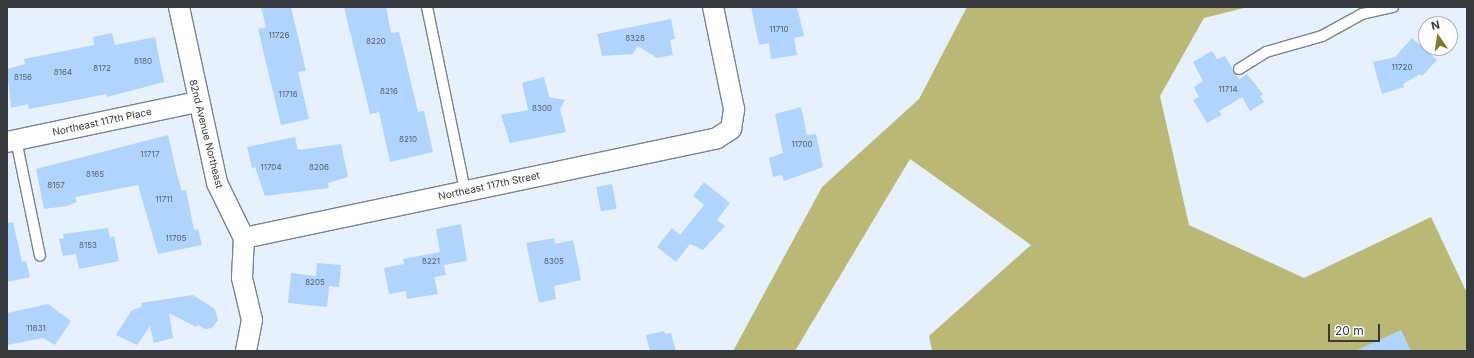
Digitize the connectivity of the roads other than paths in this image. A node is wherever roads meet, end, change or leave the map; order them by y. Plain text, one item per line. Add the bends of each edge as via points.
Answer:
1 (179, 7) edge
2 (427, 7) edge
3 (713, 7) edge
4 (1393, 7) edge
5 (1240, 70) dead end
6 (197, 102) junction
7 (12, 141) edge
8 (465, 191) junction
9 (244, 238) junction
10 (40, 256) dead end
11 (246, 351) edge

1 - 6 street, 82nd Avenue Northeast
2 - 8 lane
3 - 8 street, Northeast 117th Street via 734,109 731,129 717,138
4 - 5 lane via 1362,14 1322,36 1266,52
6 - 7 street, Northeast 117th Place
6 - 9 street, 82nd Avenue Northeast via 217,183
7 - 10 lane
8 - 9 street, Northeast 117th Street
9 - 11 street, 82nd Avenue Northeast via 242,278 252,320

